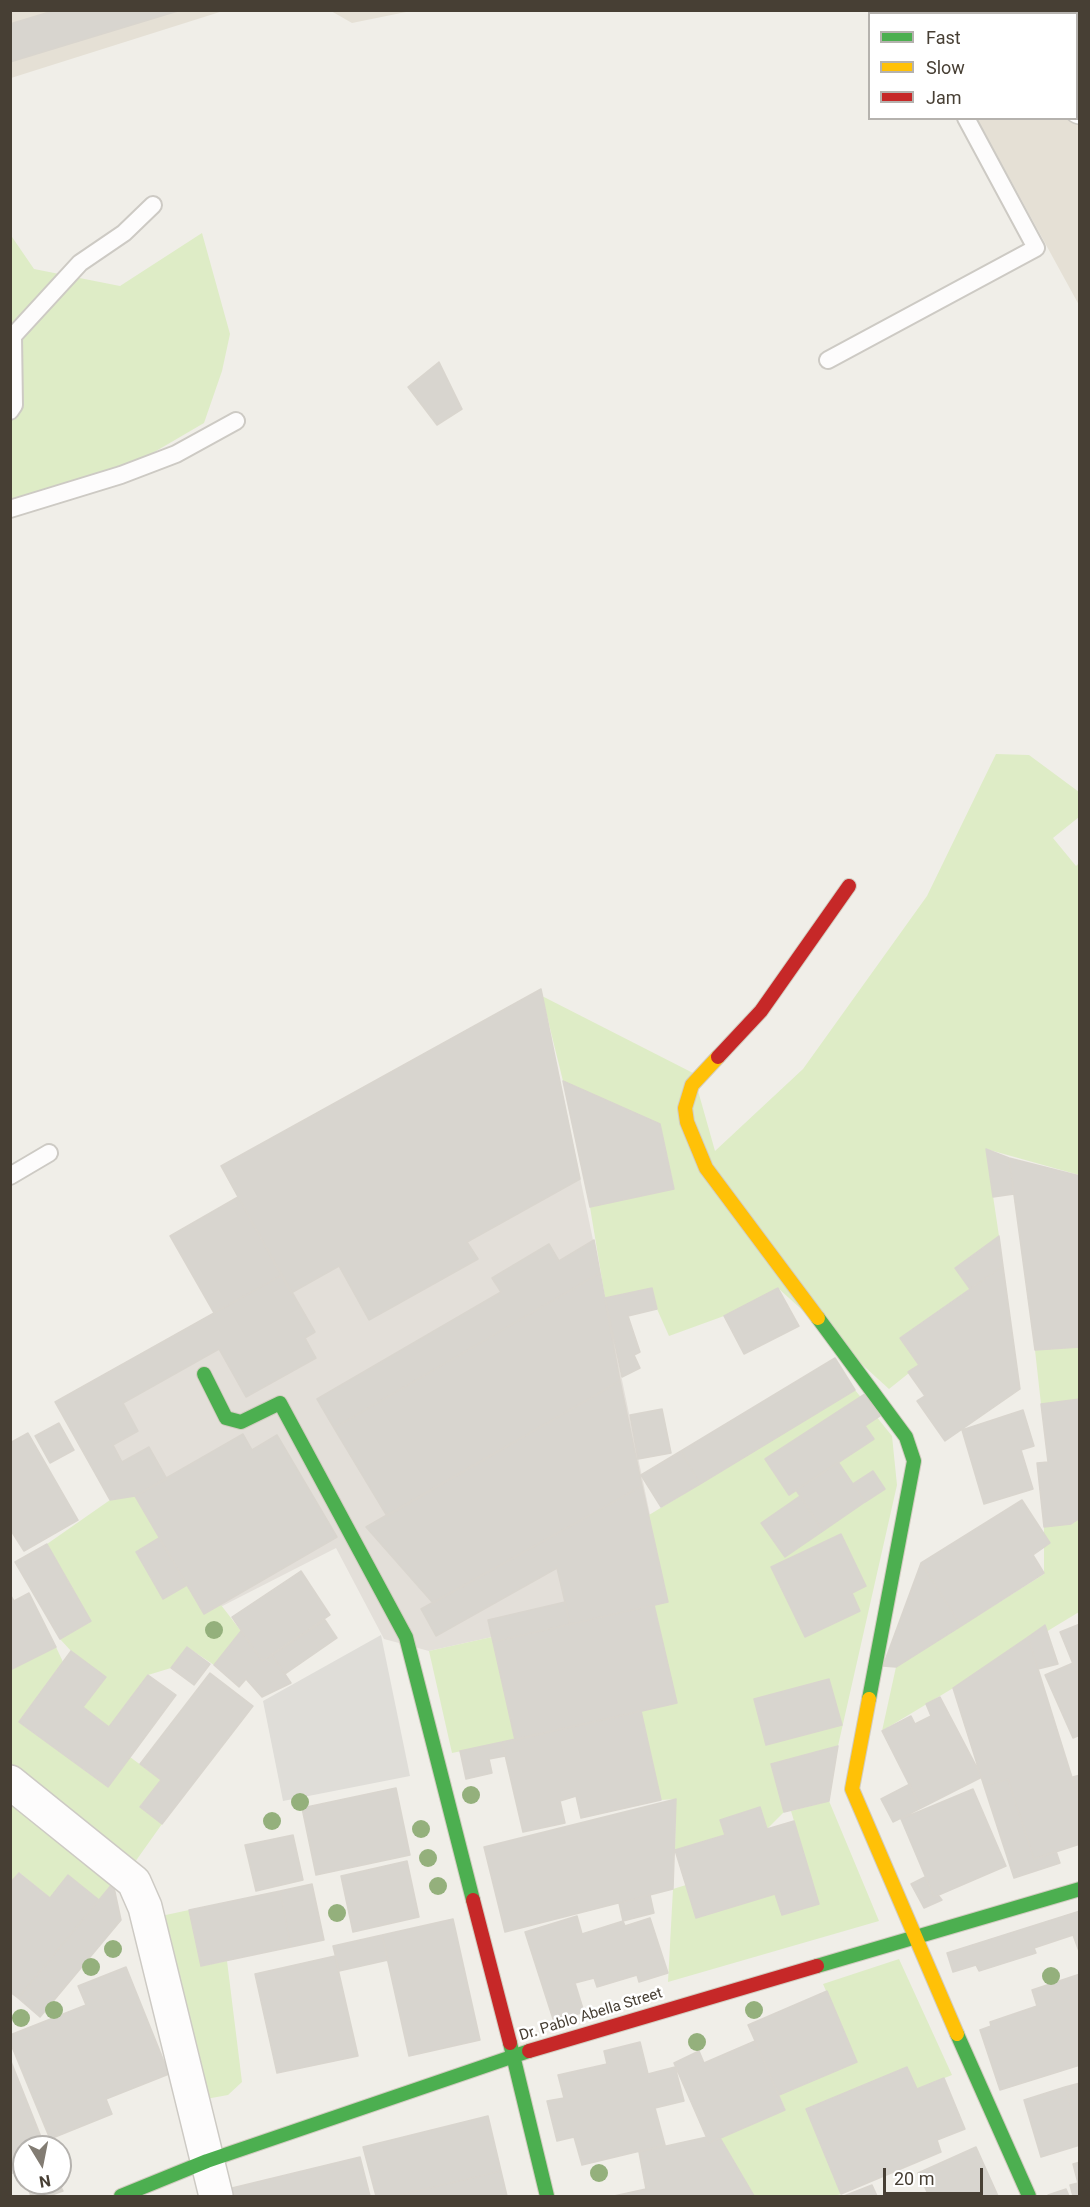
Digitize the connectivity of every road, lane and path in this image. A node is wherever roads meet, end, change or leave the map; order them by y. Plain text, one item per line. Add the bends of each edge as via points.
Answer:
1 (967, 120) edge
2 (153, 205) dead end
3 (828, 360) dead end
4 (10, 411) edge
5 (236, 421) dead end
6 (10, 509) edge
7 (849, 886) dead end
8 (49, 1153) dead end
9 (10, 1176) edge
10 (204, 1374) dead end
11 (15, 1794) edge
12 (1080, 1889) edge
13 (914, 1937) junction
14 (513, 2056) junction
15 (207, 2161) junction
16 (121, 2196) edge
17 (216, 2196) edge
18 (547, 2196) edge
19 (1029, 2196) edge

1 - 3 lane via 1036,248
2 - 4 lane via 124,233 80,263 13,336 14,405
5 - 6 lane via 176,454
7 - 13 street via 761,1011 692,1085 685,1108 706,1168 906,1437 914,1461 852,1789
8 - 9 lane
10 - 14 street via 226,1418 241,1422 280,1403 406,1637
11 - 15 street via 134,1882 145,1907
12 - 13 street, Dr. Pablo Abella Street
13 - 14 street, Dr. Pablo Abella Street
13 - 19 street
14 - 15 street, Dr. Pablo Abella Street
14 - 18 street
15 - 16 street, Dr. Pablo Abella Street
15 - 17 street

